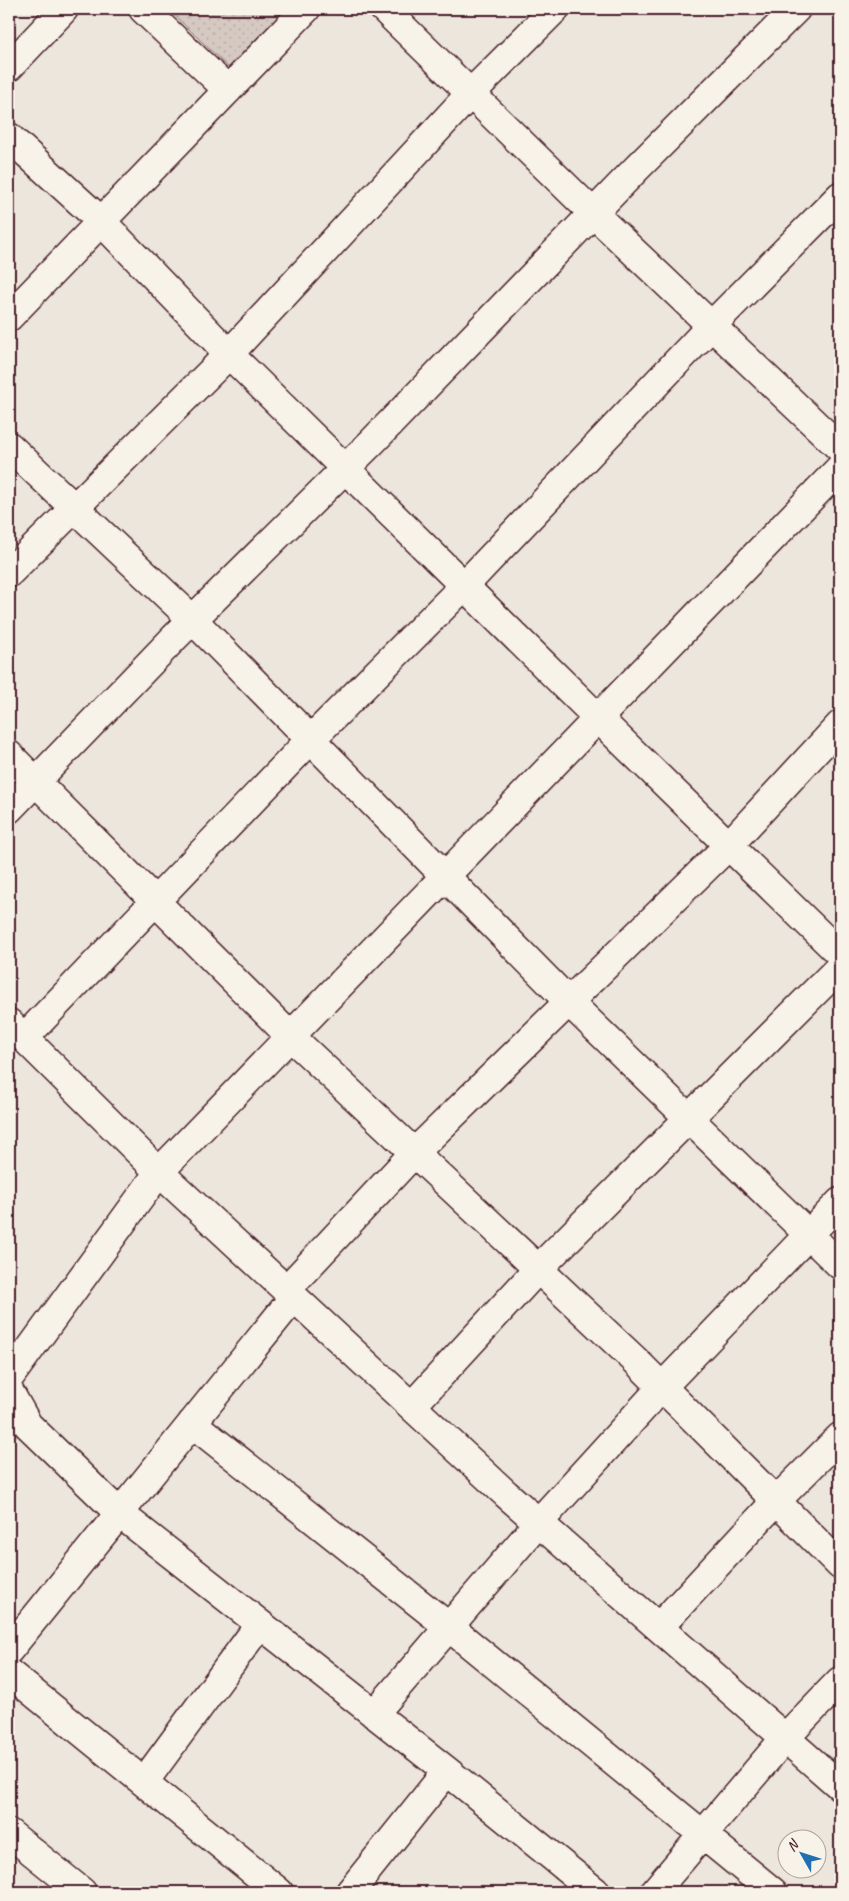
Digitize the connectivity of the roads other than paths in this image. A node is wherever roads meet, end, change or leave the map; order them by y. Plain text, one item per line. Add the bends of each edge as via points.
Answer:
1 (64, 9) edge
2 (143, 9) edge
3 (306, 9) edge
4 (384, 9) edge
5 (554, 9) edge
6 (796, 9) edge
7 (9, 68) edge
8 (228, 90) junction
9 (471, 93) junction
10 (9, 137) edge
11 (840, 196) edge
12 (593, 213) junction
13 (101, 221) junction
14 (9, 316) edge
15 (712, 326) junction
16 (229, 354) junction
17 (9, 446) edge
18 (840, 448) edge
19 (840, 468) edge
20 (345, 469) junction
21 (73, 509) junction
22 (9, 574) edge
23 (464, 586) junction
24 (193, 620) junction
25 (598, 718) junction
26 (840, 725) edge
27 (311, 739) junction
28 (9, 755) edge
29 (35, 781) junction
30 (9, 808) edge
31 (729, 845) junction
32 (446, 875) junction
33 (155, 901) junction
34 (840, 954) edge
35 (840, 967) edge
36 (569, 1002) junction
37 (16, 1031) edge
38 (290, 1036) junction
39 (689, 1118) junction
40 (414, 1153) junction
41 (159, 1172) junction
42 (840, 1202) edge
43 (809, 1234) junction
44 (840, 1265) edge
45 (538, 1270) junction
46 (290, 1293) junction
47 (9, 1378) edge
48 (662, 1387) junction
49 (9, 1391) edge
50 (412, 1406) junction
51 (192, 1423) junction
52 (840, 1437) edge
53 (776, 1501) junction
54 (119, 1513) junction
55 (539, 1522) junction
56 (840, 1565) edge
57 (260, 1624) junction
58 (449, 1626) junction
59 (658, 1627) junction
60 (9, 1650) edge
61 (9, 1673) edge
62 (840, 1681) edge
63 (374, 1714) junction
64 (785, 1738) junction
65 (447, 1771) junction
66 (144, 1782) junction
67 (840, 1786) edge
68 (9, 1833) edge
69 (704, 1836) junction
70 (82, 1892) edge
71 (279, 1892) edge
72 (350, 1892) edge
73 (596, 1892) edge
74 (654, 1892) edge
75 (773, 1892) edge

1 - 7 street
2 - 8 street
3 - 8 street
4 - 9 street
5 - 9 street
6 - 12 street
8 - 13 street
9 - 12 street
9 - 16 street
10 - 13 street
11 - 15 street
12 - 15 street
12 - 20 street
13 - 14 street
13 - 16 street
15 - 18 street
15 - 23 street
16 - 20 street
16 - 21 street
17 - 21 street
19 - 25 street
20 - 23 street
20 - 24 street
21 - 22 street
21 - 24 street
23 - 25 street
23 - 27 street
24 - 27 street
24 - 29 street
25 - 31 street
25 - 32 street
26 - 31 street
27 - 32 street
27 - 33 street
28 - 29 street
29 - 30 street
29 - 33 street
31 - 34 street
31 - 36 street
32 - 36 street
32 - 38 street
33 - 37 street
33 - 38 street
35 - 39 street
36 - 39 street
36 - 40 street
37 - 41 street
38 - 40 street
38 - 41 street
39 - 43 street
39 - 45 street
40 - 45 street
40 - 46 street
41 - 46 street
41 - 47 street
42 - 43 street
43 - 44 street
43 - 48 street
45 - 48 street
45 - 50 street
46 - 50 street
46 - 51 street
48 - 53 street
48 - 55 street
49 - 54 street via 28,1425
50 - 55 street
51 - 54 street
51 - 58 street
52 - 53 street
53 - 56 street
53 - 59 street
54 - 57 street
54 - 60 street
55 - 58 street
55 - 59 street
57 - 63 street
57 - 66 street
58 - 63 street
58 - 69 street
59 - 64 street
61 - 66 street
62 - 64 street
63 - 65 street
64 - 67 street
64 - 69 street
65 - 72 street
65 - 73 street
66 - 71 street
68 - 70 street
69 - 74 street
69 - 75 street

